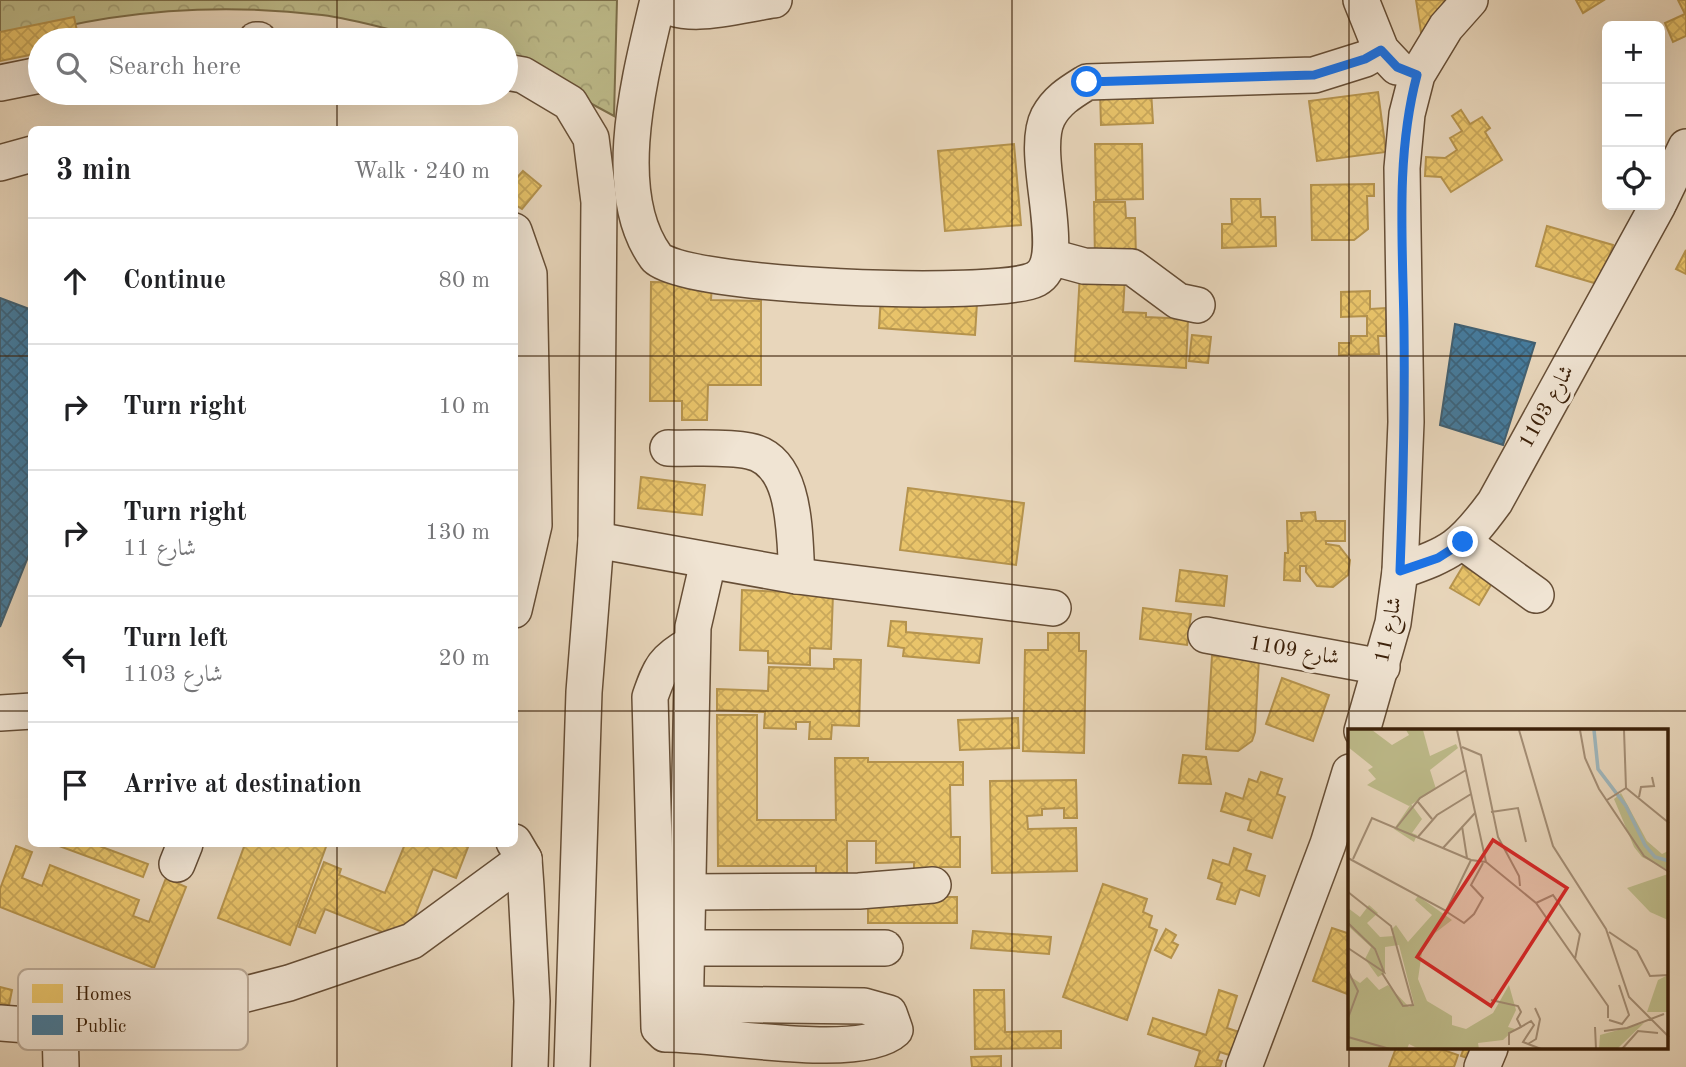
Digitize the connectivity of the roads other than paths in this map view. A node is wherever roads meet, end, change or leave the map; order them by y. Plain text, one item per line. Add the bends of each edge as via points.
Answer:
1 (774, 0) edge
2 (1361, 0) edge
3 (1470, 0) edge
4 (668, 4) edge
5 (1381, 50) junction
6 (518, 74) edge
7 (1417, 75) junction
8 (28, 77) edge
9 (0, 83) edge
10 (1686, 147) edge
11 (28, 155) edge
12 (0, 163) edge
13 (1665, 191) edge
14 (1655, 210) edge
15 (518, 242) edge
16 (1051, 257) junction
17 (1197, 305) dead end
18 (668, 448) dead end
19 (596, 540) junction
20 (1463, 542) junction
21 (708, 562) junction
22 (1400, 571) junction
23 (797, 576) junction
24 (518, 593) edge
25 (1536, 595) dead end
26 (1053, 608) dead end
27 (1206, 635) dead end
28 (692, 644) junction
29 (1382, 667) junction
30 (28, 711) edge
31 (0, 713) edge
32 (1363, 729) edge
33 (1348, 786) edge
34 (687, 807) junction
35 (653, 808) junction
36 (1339, 849) edge
37 (522, 863) edge
38 (576, 884) junction
39 (933, 885) dead end
40 (686, 892) junction
41 (685, 948) junction
42 (885, 948) dead end
43 (248, 993) edge
44 (0, 1023) edge
45 (18, 1023) edge
46 (1489, 1050) edge
47 (530, 1067) edge
48 (572, 1067) edge
49 (1244, 1067) edge
50 (1482, 1067) edge

1 - 4 street
2 - 5 street
3 - 7 street, شارع 11
4 - 16 street via 638,89 632,178 634,212 658,261 705,275 816,287 933,289 1022,285 1038,278
5 - 7 street via 1397,67
5 - 16 street via 1314,75 1087,82 1062,97 1047,118 1041,162
6 - 19 street via 570,103 591,138 599,202
7 - 22 street, شارع 11 via 1406,114 1402,168 1406,422
8 - 9 street
10 - 13 street, شارع 1103
11 - 12 street
14 - 20 street, شارع 1103 via 1495,502
15 - 24 street via 529,274 534,524
16 - 17 street via 1084,266 1132,267 1178,300
18 - 23 street via 750,451 773,462 791,498
19 - 21 street
19 - 38 street
20 - 22 street, شارع 1103 via 1438,558
20 - 25 street
21 - 23 street
21 - 28 street
22 - 29 street, شارع 11
23 - 26 street
27 - 29 street, شارع 1109
28 - 34 street
28 - 35 street via 671,655 659,671 650,697
29 - 32 street, شارع 11
30 - 31 street
33 - 36 street
34 - 35 street
34 - 40 street
35 - 41 street via 656,1012 662,1032 685,1019
36 - 49 street
37 - 38 street
37 - 43 street via 412,941
37 - 47 street via 532,1001
38 - 48 street
39 - 40 street via 859,891
40 - 41 street
41 - 42 street
44 - 45 street
46 - 50 street

